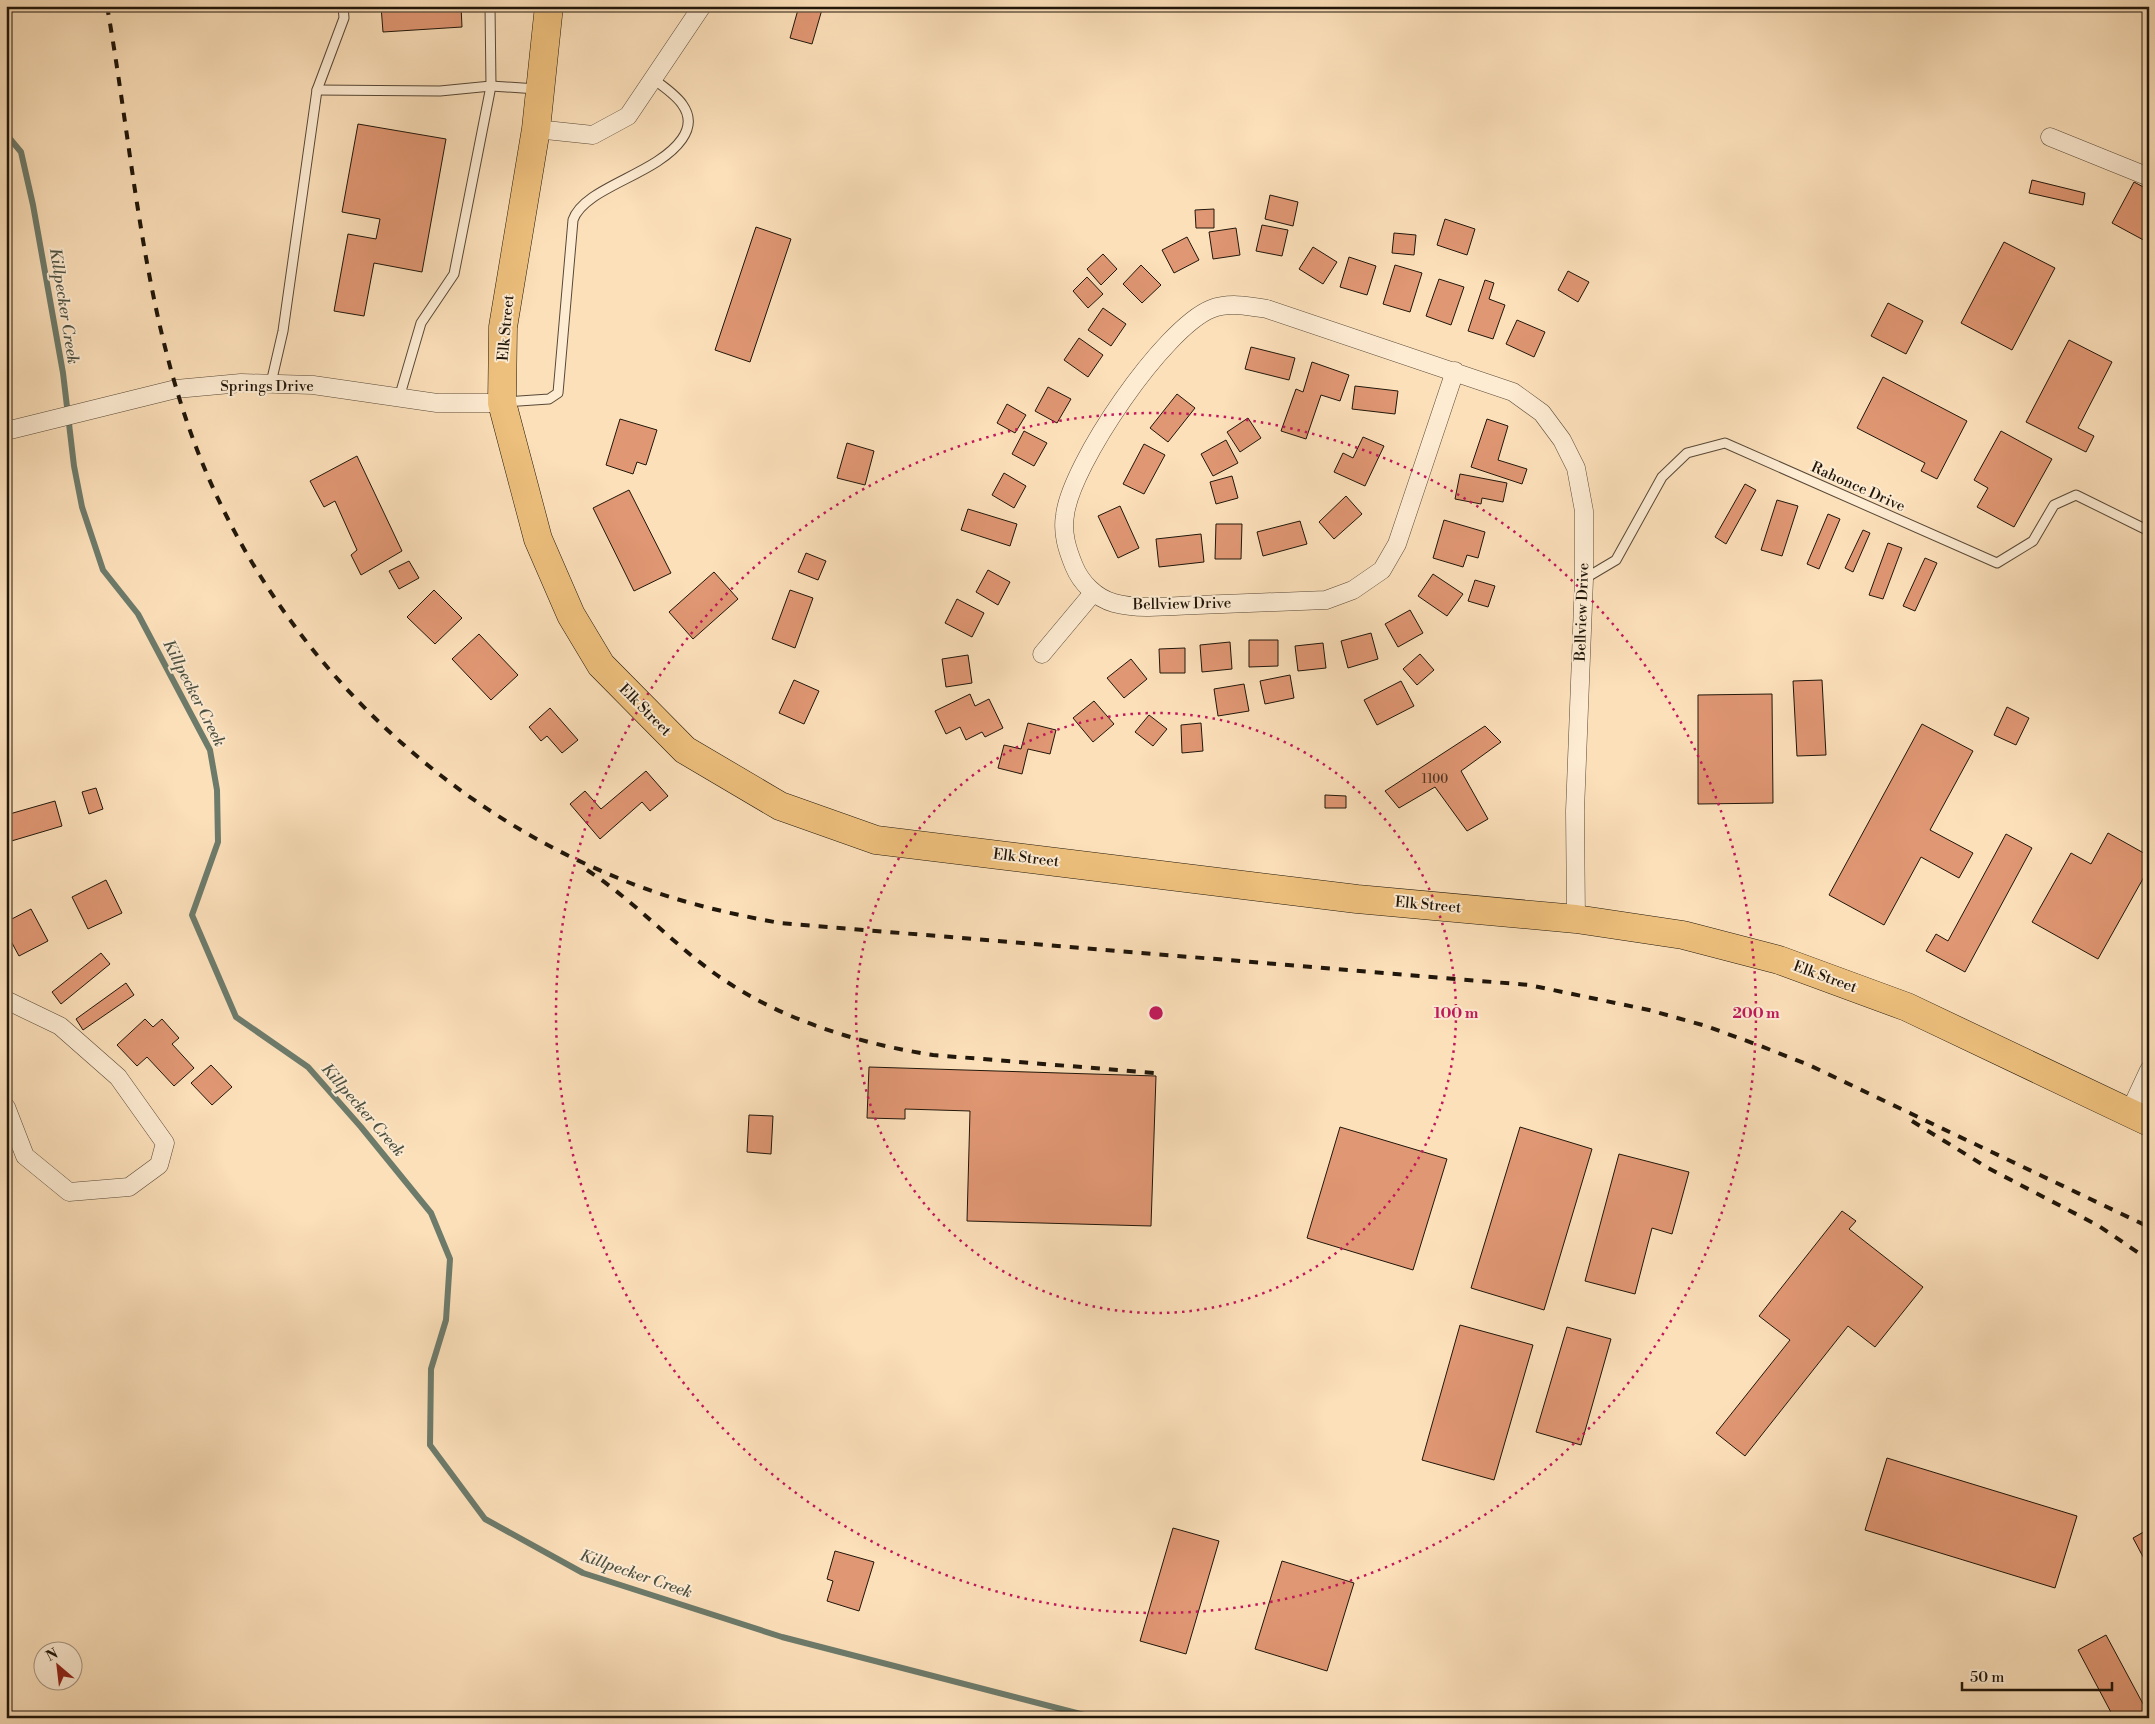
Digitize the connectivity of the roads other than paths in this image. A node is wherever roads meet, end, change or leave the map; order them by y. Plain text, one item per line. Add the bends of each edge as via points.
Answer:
1 (343, 6) edge
2 (490, 6) edge
3 (549, 6) edge
4 (702, 6) edge
5 (653, 79) junction
6 (490, 86) junction
7 (540, 89) junction
8 (317, 90) junction
9 (536, 130) junction
10 (2050, 136) dead end
11 (2149, 177) edge
12 (1456, 371) junction
13 (271, 384) junction
14 (399, 398) junction
15 (502, 402) junction
16 (6, 431) edge
17 (2149, 530) edge
18 (1584, 579) junction
19 (1093, 592) junction
20 (1042, 654) dead end
21 (1576, 919) junction
22 (6, 1000) edge
23 (2149, 1070) edge
24 (6, 1107) edge
25 (2139, 1117) edge

1 - 8 lane via 344,18
2 - 6 lane
3 - 7 main road, Elk Street
4 - 5 street
5 - 9 street via 628,116 593,134
5 - 15 lane via 677,95 686,109 687,131 670,154 593,197 576,211 558,393 549,399
6 - 7 lane
6 - 8 lane via 440,91
6 - 14 lane via 454,274 421,323
7 - 9 main road, Elk Street
8 - 13 lane via 283,330
9 - 15 main road, Elk Street via 503,327
10 - 11 street
12 - 18 street, Bellview Drive via 1513,392 1542,412 1562,440 1576,468 1584,512
12 - 19 street, Bellview Drive via 1397,544 1382,570 1353,590 1326,600 1144,607 1113,603
12 - 19 street, Bellview Drive via 1267,309 1238,305 1212,309 1190,322 1161,351 1110,418 1074,481 1064,514 1065,543 1077,575
13 - 14 street, Springs Drive via 313,385
13 - 16 street, Springs Drive via 241,382 176,389
14 - 15 street, Springs Drive via 436,403
15 - 21 main road, Elk Street via 538,539 571,615 601,665 685,750 780,806 876,840 1357,899
17 - 18 lane, Rahonce Drive via 2076,496 2054,505 2033,541 1997,563 1725,443 1687,453 1662,477 1616,560
18 - 21 street, Bellview Drive via 1575,811
19 - 20 street
21 - 25 main road, Elk Street via 1683,935 1779,960 1908,1007
22 - 24 street via 60,1026 118,1077 165,1143 160,1165 128,1187 69,1192 25,1156
23 - 25 street

